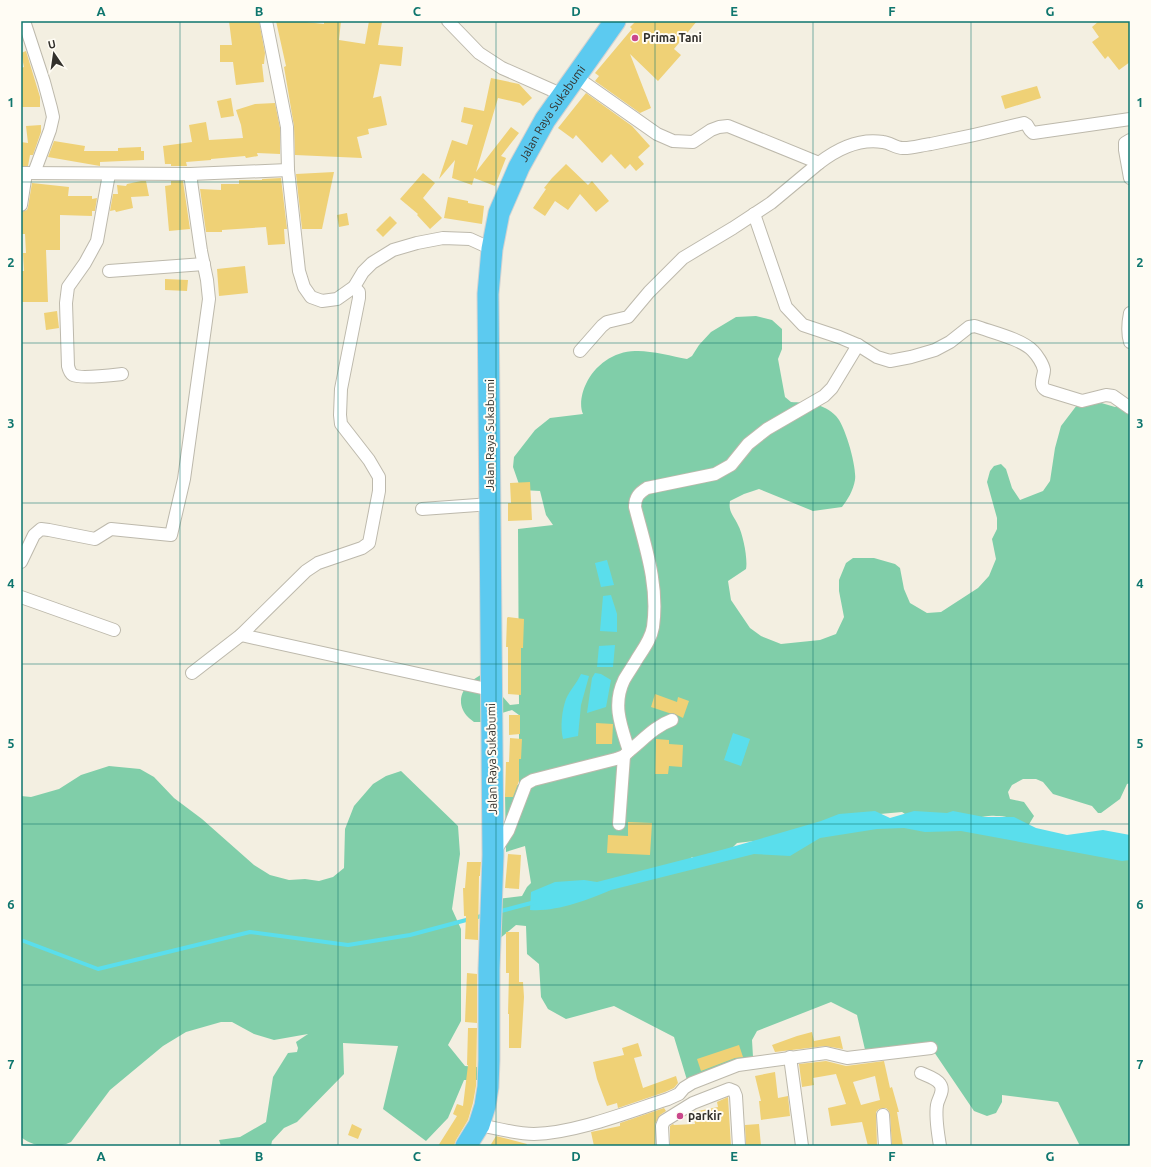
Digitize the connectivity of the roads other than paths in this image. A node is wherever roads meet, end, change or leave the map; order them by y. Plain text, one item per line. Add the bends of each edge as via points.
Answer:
1 (24, 21) edge
2 (266, 21) edge
3 (448, 21) edge
4 (615, 21) edge
5 (576, 77) junction
6 (563, 95) junction
7 (1130, 119) edge
8 (1130, 140) edge
9 (819, 163) junction
10 (288, 170) junction
11 (27, 173) edge
12 (110, 174) junction
13 (190, 174) junction
14 (1130, 178) edge
15 (21, 204) edge
16 (754, 214) junction
17 (492, 249) junction
18 (204, 264) junction
19 (109, 271) dead end
20 (354, 287) junction
21 (1130, 313) edge
22 (1130, 342) edge
23 (858, 345) junction
24 (580, 352) dead end
25 (122, 374) dead end
26 (1130, 408) edge
27 (490, 504) junction
28 (422, 508) dead end
29 (21, 562) edge
30 (21, 597) edge
31 (114, 630) dead end
32 (241, 635) junction
33 (192, 674) dead end
34 (491, 690) junction
35 (672, 720) dead end
36 (626, 753) junction
37 (619, 824) dead end
38 (493, 855) junction
39 (931, 1048) dead end
40 (790, 1058) junction
41 (921, 1073) dead end
42 (882, 1114) dead end
43 (479, 1125) junction
44 (466, 1146) edge
45 (663, 1146) edge
46 (739, 1146) edge
47 (802, 1146) edge
48 (885, 1146) edge
49 (940, 1146) edge

1 - 11 street via 44,82 52,117 50,130
2 - 10 street via 287,127
3 - 6 street via 479,53 502,68
4 - 5 highway, Jalan Raya Sukabumi
5 - 6 highway, Jalan Raya Sukabumi
5 - 9 street via 657,134 672,140 693,142 711,130 728,126
6 - 17 highway, Jalan Raya Sukabumi via 545,120 519,167 499,213
7 - 9 street via 1033,133 1024,124 903,148 877,141 865,142 843,147
8 - 14 street via 1125,143
9 - 16 street
10 - 13 street
10 - 20 street via 299,271 304,287 311,297 322,301 337,299
11 - 12 street
11 - 15 street
12 - 13 street
12 - 25 street via 97,241 68,288 68,366 75,376
13 - 18 street
16 - 23 street via 786,307 802,325
16 - 24 street via 683,258 628,317 607,322
17 - 20 street via 470,239 443,238 417,243 393,250 372,263
17 - 27 highway, Jalan Raya Sukabumi via 488,294
18 - 19 street
18 - 29 street via 209,299 184,479 171,535 111,529 95,539 41,530 34,535
20 - 32 street via 359,292 359,298 341,389 340,414 341,424 379,477 379,491 369,543 362,548 318,563 306,571
21 - 22 street
23 - 26 street via 877,357 890,361 935,350 975,326 1028,346 1044,368 1041,384 1046,390 1082,401 1106,395 1113,396
23 - 36 street via 832,388 824,396 767,429 748,444 731,465 715,474 647,488 635,499 655,592 650,639 624,680 619,696 618,708
27 - 28 street
27 - 34 highway, Jalan Raya Sukabumi
30 - 31 street
32 - 33 street
32 - 34 street
34 - 38 highway, Jalan Raya Sukabumi
35 - 36 street via 663,723
36 - 37 street
36 - 38 street via 532,780 526,784 508,831
38 - 43 highway, Jalan Raya Sukabumi via 488,1087
39 - 40 street via 847,1058 826,1053
40 - 43 street via 738,1065 692,1083 668,1099 554,1132 532,1134
40 - 47 street
41 - 49 street via 941,1085 942,1093 937,1103 936,1114
42 - 48 street
43 - 44 highway, Jalan Raya Sukabumi
45 - 46 street via 664,1122 693,1104 729,1089 734,1091 736,1096

